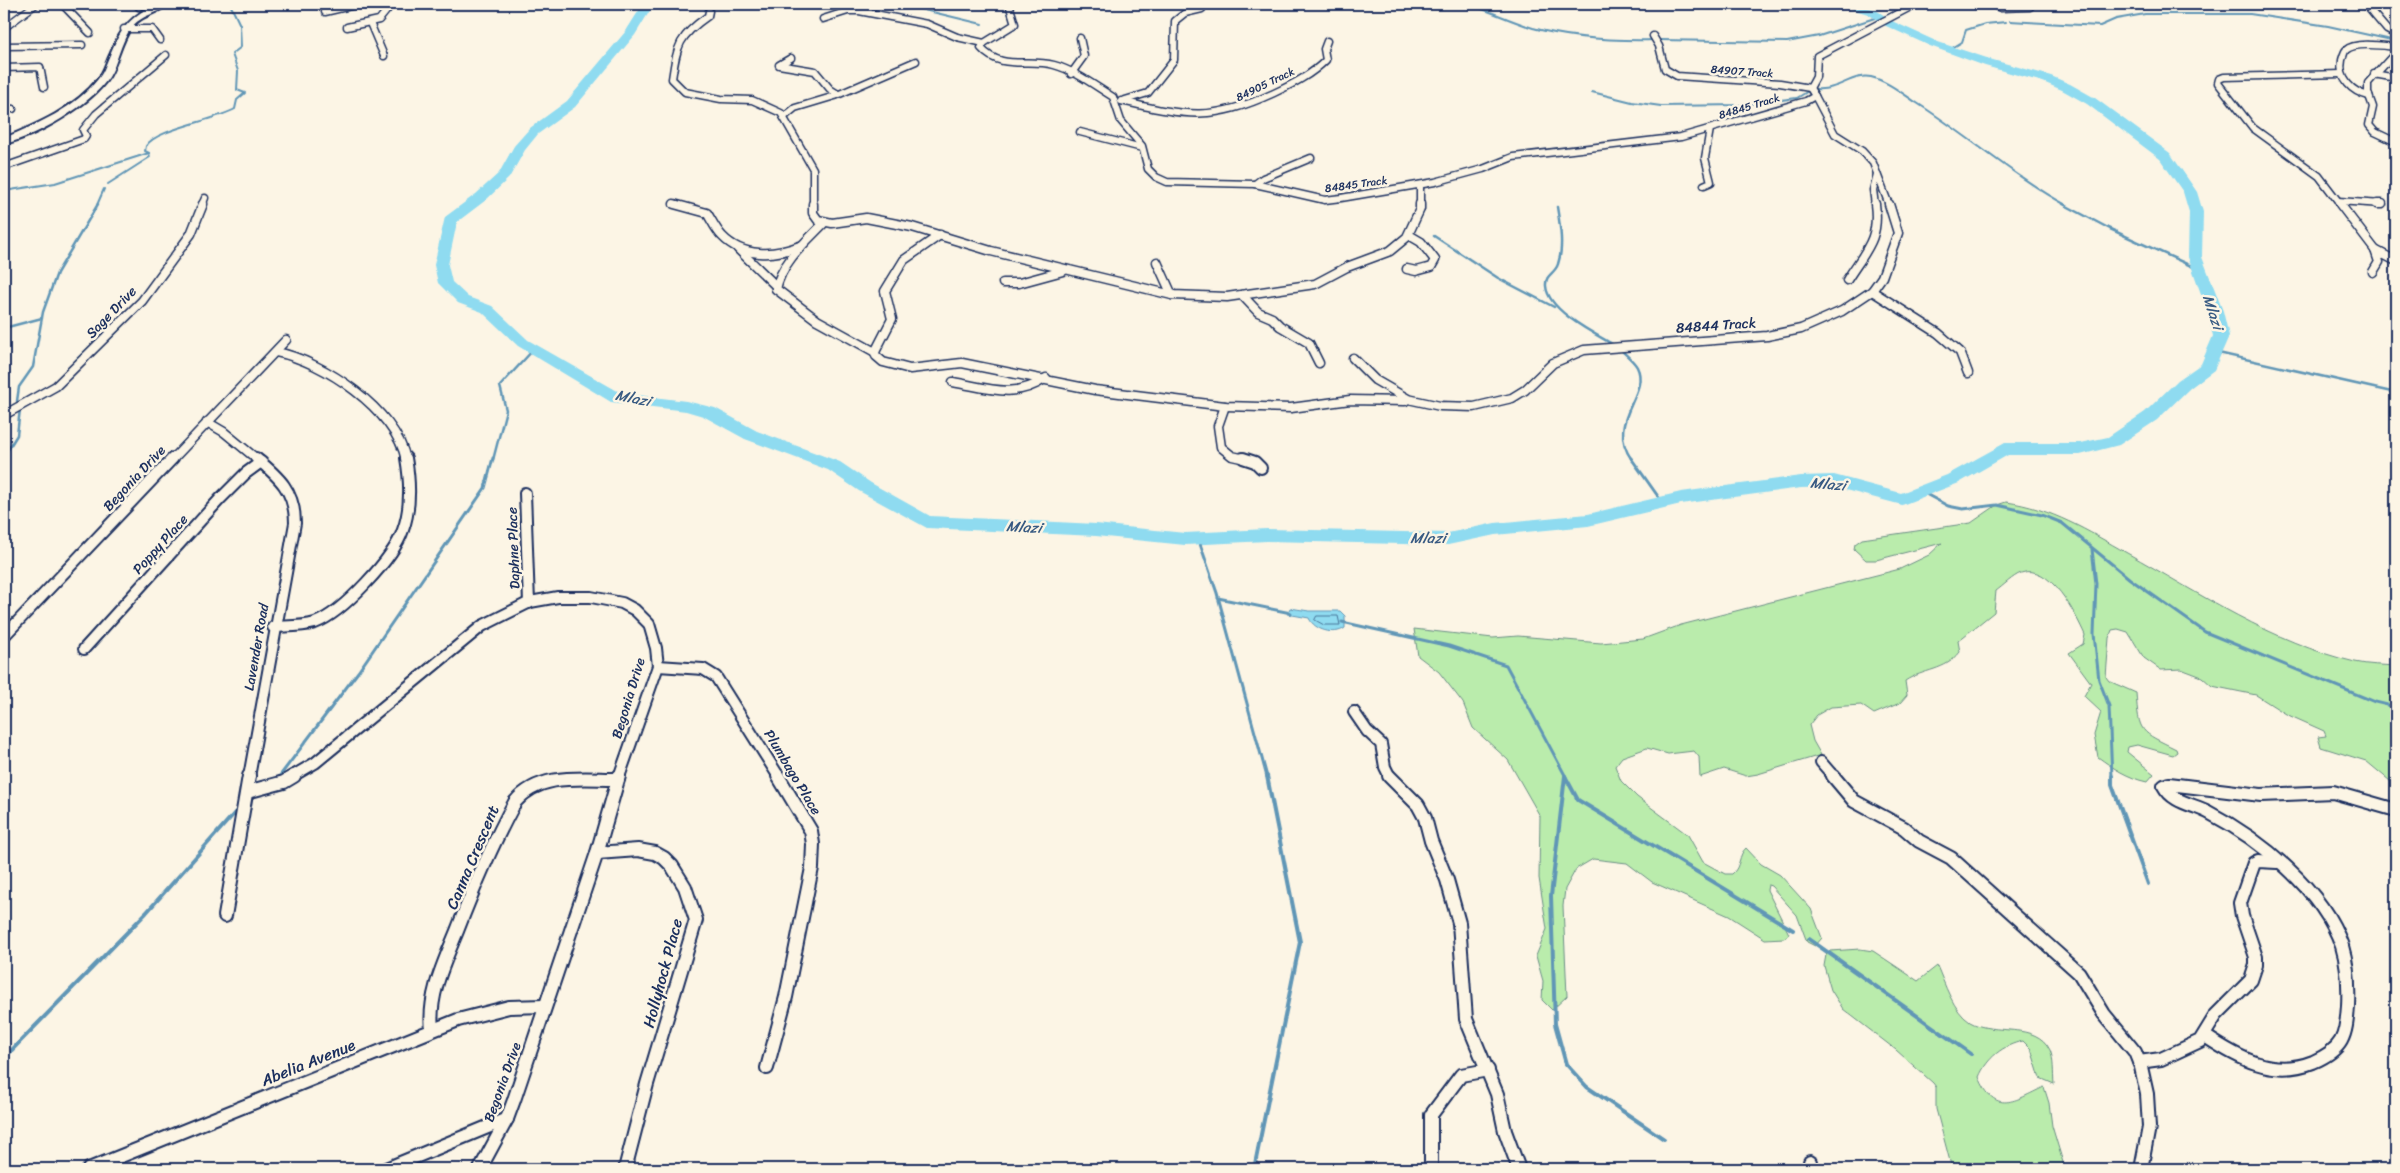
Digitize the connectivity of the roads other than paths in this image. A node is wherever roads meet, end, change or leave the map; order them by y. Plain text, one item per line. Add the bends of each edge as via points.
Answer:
1 (36, 4) edge
2 (62, 4) edge
3 (165, 4) edge
4 (359, 4) edge
5 (392, 4) edge
6 (1010, 4) edge
7 (1203, 4) edge
8 (1916, 4) edge
9 (1990, 4) edge
10 (1995, 4) edge
11 (2365, 4) edge
12 (2030, 6) dead end
13 (709, 11) dead end
14 (325, 12) dead end
15 (823, 19) dead end
16 (4, 21) edge
17 (13, 21) junction
18 (370, 23) junction
19 (347, 27) dead end
20 (4, 28) edge
21 (124, 29) junction
22 (90, 33) dead end
23 (2396, 35) edge
24 (1653, 36) dead end
25 (1080, 38) dead end
26 (160, 40) dead end
27 (1327, 41) dead end
28 (984, 42) junction
29 (82, 45) dead end
30 (4, 46) edge
31 (2396, 46) edge
32 (2396, 52) edge
33 (166, 55) dead end
34 (384, 56) dead end
35 (791, 58) dead end
36 (916, 61) dead end
37 (4, 68) edge
38 (1071, 74) junction
39 (2342, 74) junction
40 (2374, 74) junction
41 (2396, 78) edge
42 (44, 87) dead end
43 (1810, 88) junction
44 (838, 94) junction
45 (1815, 96) junction
46 (2369, 96) junction
47 (1119, 101) junction
48 (4, 108) edge
49 (13, 109) dead end
50 (784, 117) junction
51 (1710, 129) junction
52 (1080, 132) dead end
53 (4, 140) edge
54 (2396, 142) edge
55 (1142, 148) junction
56 (1311, 158) dead end
57 (4, 167) edge
58 (1877, 174) junction
59 (1255, 184) junction
60 (1420, 185) junction
61 (1704, 185) dead end
62 (205, 198) dead end
63 (2338, 201) junction
64 (674, 204) dead end
65 (2382, 204) dead end
66 (825, 222) junction
67 (940, 234) junction
68 (1408, 235) junction
69 (801, 246) junction
70 (737, 248) junction
71 (2375, 250) junction
72 (2396, 261) edge
73 (1157, 262) dead end
74 (1406, 269) dead end
75 (1068, 270) junction
76 (2373, 272) dead end
77 (1847, 280) dead end
78 (1003, 283) dead end
79 (776, 286) junction
80 (1872, 290) junction
81 (1172, 295) junction
82 (1242, 296) junction
83 (286, 340) dead end
84 (276, 352) junction
85 (875, 352) junction
86 (1352, 358) dead end
87 (1319, 363) dead end
88 (1968, 372) dead end
89 (1046, 378) junction
90 (953, 382) dead end
91 (1423, 404) junction
92 (1225, 406) junction
93 (4, 415) edge
94 (207, 422) junction
95 (261, 462) junction
96 (1261, 468) dead end
97 (525, 493) dead end
98 (529, 602) junction
99 (273, 627) junction
100 (4, 636) edge
101 (84, 649) dead end
102 (658, 666) junction
103 (1354, 712) dead end
104 (1821, 762) dead end
105 (618, 779) junction
106 (247, 792) junction
107 (2396, 810) edge
108 (597, 853) junction
109 (2277, 862) junction
110 (225, 916) dead end
111 (544, 1006) junction
112 (432, 1030) junction
113 (2204, 1036) junction
114 (2139, 1062) junction
115 (767, 1068) dead end
116 (1488, 1070) junction
117 (506, 1119) junction
118 (89, 1169) edge
119 (386, 1169) edge
120 (480, 1169) edge
121 (625, 1169) edge
122 (1431, 1169) edge
123 (1519, 1169) edge
124 (2141, 1169) edge

1 - 17 street
2 - 22 street
3 - 21 street via 138,17
4 - 14 street
5 - 18 street via 382,18
6 - 28 street via 1014,24
7 - 47 street via 1202,9 1185,13 1175,21 1175,56 1148,93
8 - 43 street via 1817,56 1816,77
9 - 10 street
9 - 12 street via 2001,8
11 - 23 street via 2387,30
13 - 50 street via 708,16 685,32 678,44 672,77 674,82 685,92 759,102
15 - 28 street via 838,13 859,11 927,24 957,37
16 - 17 street
17 - 20 street
18 - 19 street
18 - 34 street
21 - 26 street via 152,29
21 - 53 street via 106,74 93,90 49,120
24 - 43 street, 84907 Track via 1663,64 1672,74
25 - 38 street via 1084,56
27 - 47 street, 84905 Track via 1324,49 1326,60 1319,68 1260,100 1218,114 1177,112
28 - 38 street via 981,48 997,61 1052,64
29 - 30 street
31 - 39 street via 2347,49 2341,63
32 - 40 street
33 - 57 street via 96,114 83,130 84,139
35 - 44 street via 779,65 816,71
36 - 44 street
37 - 42 street via 40,67
38 - 47 street
39 - 46 street via 2356,93
39 - 63 street via 2218,80 2253,128 2316,172
40 - 41 street
40 - 46 street via 2368,83
43 - 45 street
44 - 50 street via 795,108
45 - 51 street, 84845 Track via 1806,102
45 - 58 street, 84844 Track via 1835,134 1869,156
46 - 54 street via 2373,107 2369,125
47 - 55 street, 84845 Track via 1114,107 1117,116
48 - 49 street
50 - 66 street via 813,169 813,213 818,220
51 - 60 street, 84845 Track via 1670,138 1513,157 1461,176
51 - 61 street via 1705,164 1711,182
52 - 55 street
55 - 59 street, 84845 Track via 1148,171 1158,179
56 - 59 street
58 - 77 street via 1873,190 1877,220 1875,236
58 - 80 street, 84844 Track via 1898,233 1882,277
59 - 60 street, 84845 Track via 1325,200
60 - 68 street via 1420,209
62 - 93 street, Sage Drive via 191,234 142,300 56,386
63 - 65 street
63 - 71 street
64 - 70 street via 706,213 720,234
66 - 67 street via 841,223 866,218
66 - 69 street
67 - 75 street via 991,252
67 - 85 street via 909,255 887,286 884,296 892,319
68 - 74 street via 1422,242 1435,260 1431,267 1416,271
68 - 82 street via 1390,250 1310,286
69 - 70 street via 782,254
69 - 79 street via 788,262
70 - 79 street
71 - 72 street
71 - 76 street via 2379,262
73 - 81 street
75 - 78 street via 1050,273 1026,284
75 - 81 street
79 - 85 street via 817,320
80 - 88 street via 1938,333 1960,352
80 - 91 street, 84844 Track via 1842,311 1800,329 1767,336 1584,350 1554,363 1512,398 1474,407
81 - 82 street
82 - 87 street via 1258,312 1309,344
83 - 84 street, Begonia Drive
84 - 94 street, Begonia Drive
84 - 99 street via 316,363 376,408 392,426 403,446 408,466 408,489 406,522 400,539 344,604 322,620 310,624
85 - 89 street via 883,362 910,368 962,362
86 - 91 street, 84844 Track via 1388,390
89 - 90 street via 1033,388 1014,393
89 - 92 street via 1095,390
91 - 92 street via 1350,400 1291,408
92 - 96 street via 1218,426 1222,446 1230,454 1254,461
94 - 95 street, Lavender Road
94 - 100 street, Begonia Drive
95 - 99 street, Lavender Road via 281,479 295,509 295,523
95 - 101 street, Poppy Place via 220,499
97 - 98 street, Daphne Place
98 - 102 street, Begonia Drive via 580,596 608,598 626,605 645,618 654,634
98 - 106 street, Begonia Drive via 482,626 315,763 284,782
99 - 106 street, Lavender Road
102 - 105 street, Begonia Drive
102 - 115 street, Plumbago Place via 703,669 716,677 772,763 811,831 812,868 786,997
103 - 116 street via 1381,744 1385,767 1392,780 1423,812 1459,924 1466,1019
104 - 114 street via 1854,801 1951,858 2079,973
105 - 108 street, Begonia Drive
105 - 112 street, Canna Crescent via 551,781 537,784 519,795 493,845 442,970 431,1006
106 - 110 street, Lavender Road
107 - 109 street via 2333,792 2261,795 2164,786 2178,798 2233,827
108 - 111 street, Begonia Drive
108 - 121 street, Hollyhock Place via 644,850 660,854 679,877 692,902 696,920
109 - 113 street via 2254,863 2240,903 2240,912 2253,943 2254,975 2215,1016
109 - 113 street via 2314,896 2343,946 2348,964 2349,992 2342,1042 2332,1052 2308,1064 2277,1069 2242,1060
111 - 112 street, Abelia Avenue via 509,1007
111 - 117 street, Begonia Drive
112 - 118 street, Abelia Avenue
113 - 114 street via 2200,1041 2161,1059
114 - 124 street via 2148,1094 2149,1127
116 - 122 street via 1461,1075 1431,1115
116 - 123 street
117 - 119 street
117 - 120 street, Begonia Drive

